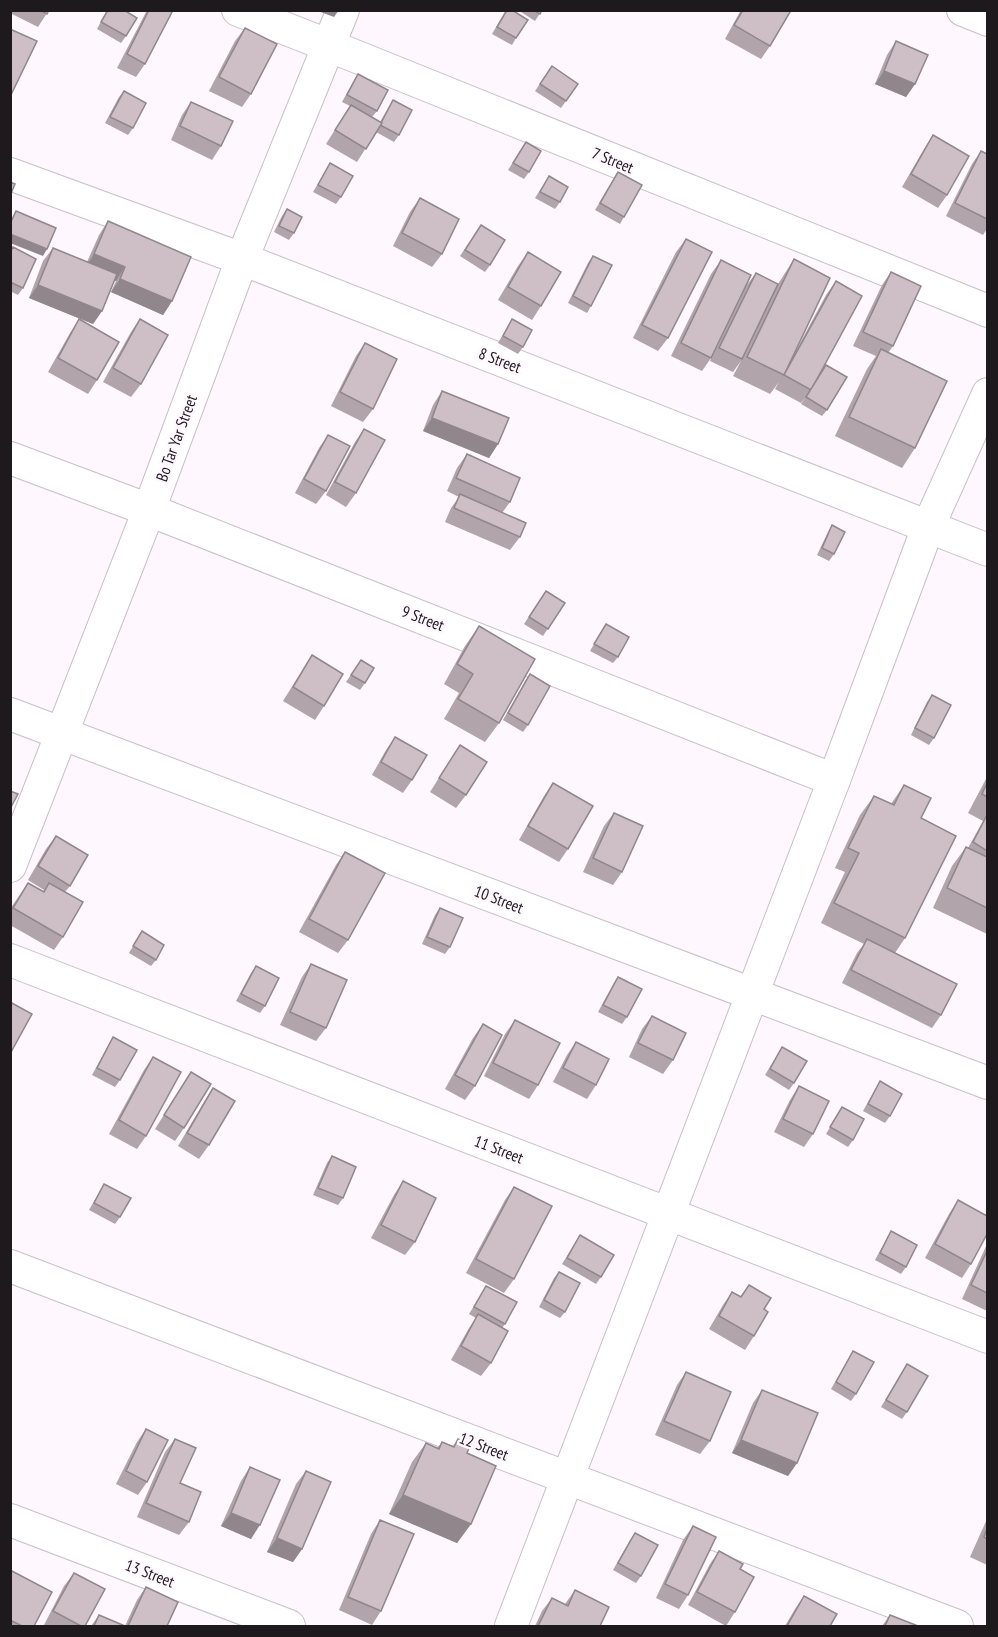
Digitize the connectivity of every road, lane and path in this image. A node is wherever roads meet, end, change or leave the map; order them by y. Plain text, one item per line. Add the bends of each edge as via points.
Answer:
1 (238, 10) edge
2 (343, 10) edge
3 (963, 10) edge
4 (987, 20) edge
5 (330, 46) junction
6 (10, 174) edge
7 (242, 259) junction
8 (987, 311) edge
9 (987, 394) edge
10 (10, 458) edge
11 (149, 510) junction
12 (928, 527) junction
13 (987, 550) edge
14 (10, 714) edge
15 (62, 733) junction
16 (834, 780) junction
17 (10, 866) edge
18 (10, 960) edge
19 (753, 994) junction
20 (987, 1083) edge
21 (669, 1214) junction
22 (10, 1266) edge
23 (987, 1337) edge
24 (568, 1478) junction
25 (10, 1520) edge
26 (289, 1626) edge
27 (511, 1626) edge
28 (957, 1626) edge

1 - 5 street, 7 Street
2 - 5 street, Bo Tar Yar Street
3 - 4 street
5 - 7 street, Bo Tar Yar Street
5 - 8 street, 7 Street
6 - 7 street, 8 Street
7 - 11 street, Bo Tar Yar Street
7 - 12 street, 8 Street
9 - 12 street
10 - 11 street, 9 Street
11 - 15 street, Bo Tar Yar Street
11 - 16 street, 9 Street
12 - 13 street, 8 Street
12 - 16 street
14 - 15 street, 10 Street
15 - 17 street, Bo Tar Yar Street
15 - 19 street, 10 Street
16 - 19 street
18 - 21 street, 11 Street
19 - 20 street, 10 Street
19 - 21 street
21 - 23 street, 11 Street
21 - 24 street
22 - 24 street, 12 Street
24 - 27 street
24 - 28 street, 12 Street
25 - 26 street, 13 Street

